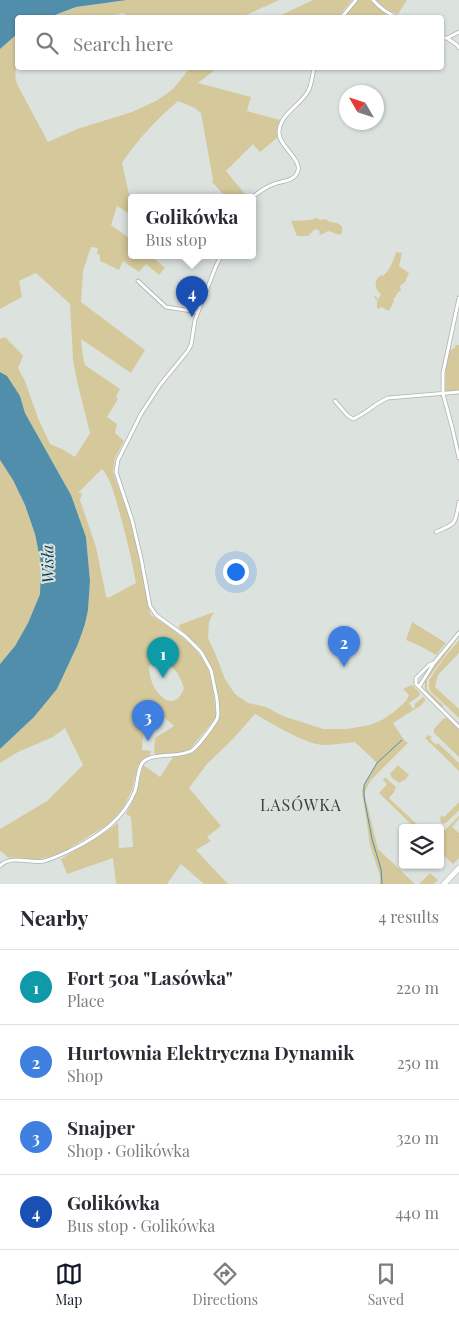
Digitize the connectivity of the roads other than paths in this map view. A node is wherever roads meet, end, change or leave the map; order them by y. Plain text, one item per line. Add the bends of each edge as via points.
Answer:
1 (356, 0) edge
2 (372, 0) edge
3 (344, 15) edge
4 (392, 15) edge
5 (459, 32) edge
6 (447, 38) joint
7 (459, 48) edge
8 (314, 70) edge
9 (256, 195) edge
10 (221, 259) edge
11 (138, 281) dead end
12 (459, 298) edge
13 (198, 312) junction
14 (459, 392) edge
15 (443, 394) junction
16 (335, 401) dead end
17 (459, 458) edge
18 (459, 502) edge
19 (436, 532) dead end
20 (459, 633) edge
21 (434, 663) junction
22 (418, 686) junction
23 (459, 727) edge
24 (0, 866) edge
25 (459, 868) edge
26 (444, 884) edge

1 - 3 street
2 - 4 street
5 - 6 street
6 - 7 street
8 - 9 street via 309,91 283,118 280,126 281,143 296,160 298,171 288,181 277,182
10 - 13 street
11 - 13 street via 166,308
12 - 15 street
13 - 24 street via 188,352 141,414 118,460 116,472 142,558 150,606 156,615 201,652 212,670 217,719 193,750 152,757 143,762 134,792 113,824 57,857 37,862 10,860
14 - 15 street
15 - 16 street via 388,398 353,419
15 - 17 street
18 - 19 street via 455,522
20 - 21 street
21 - 22 street
21 - 22 street via 416,678
22 - 23 street
25 - 26 main road

